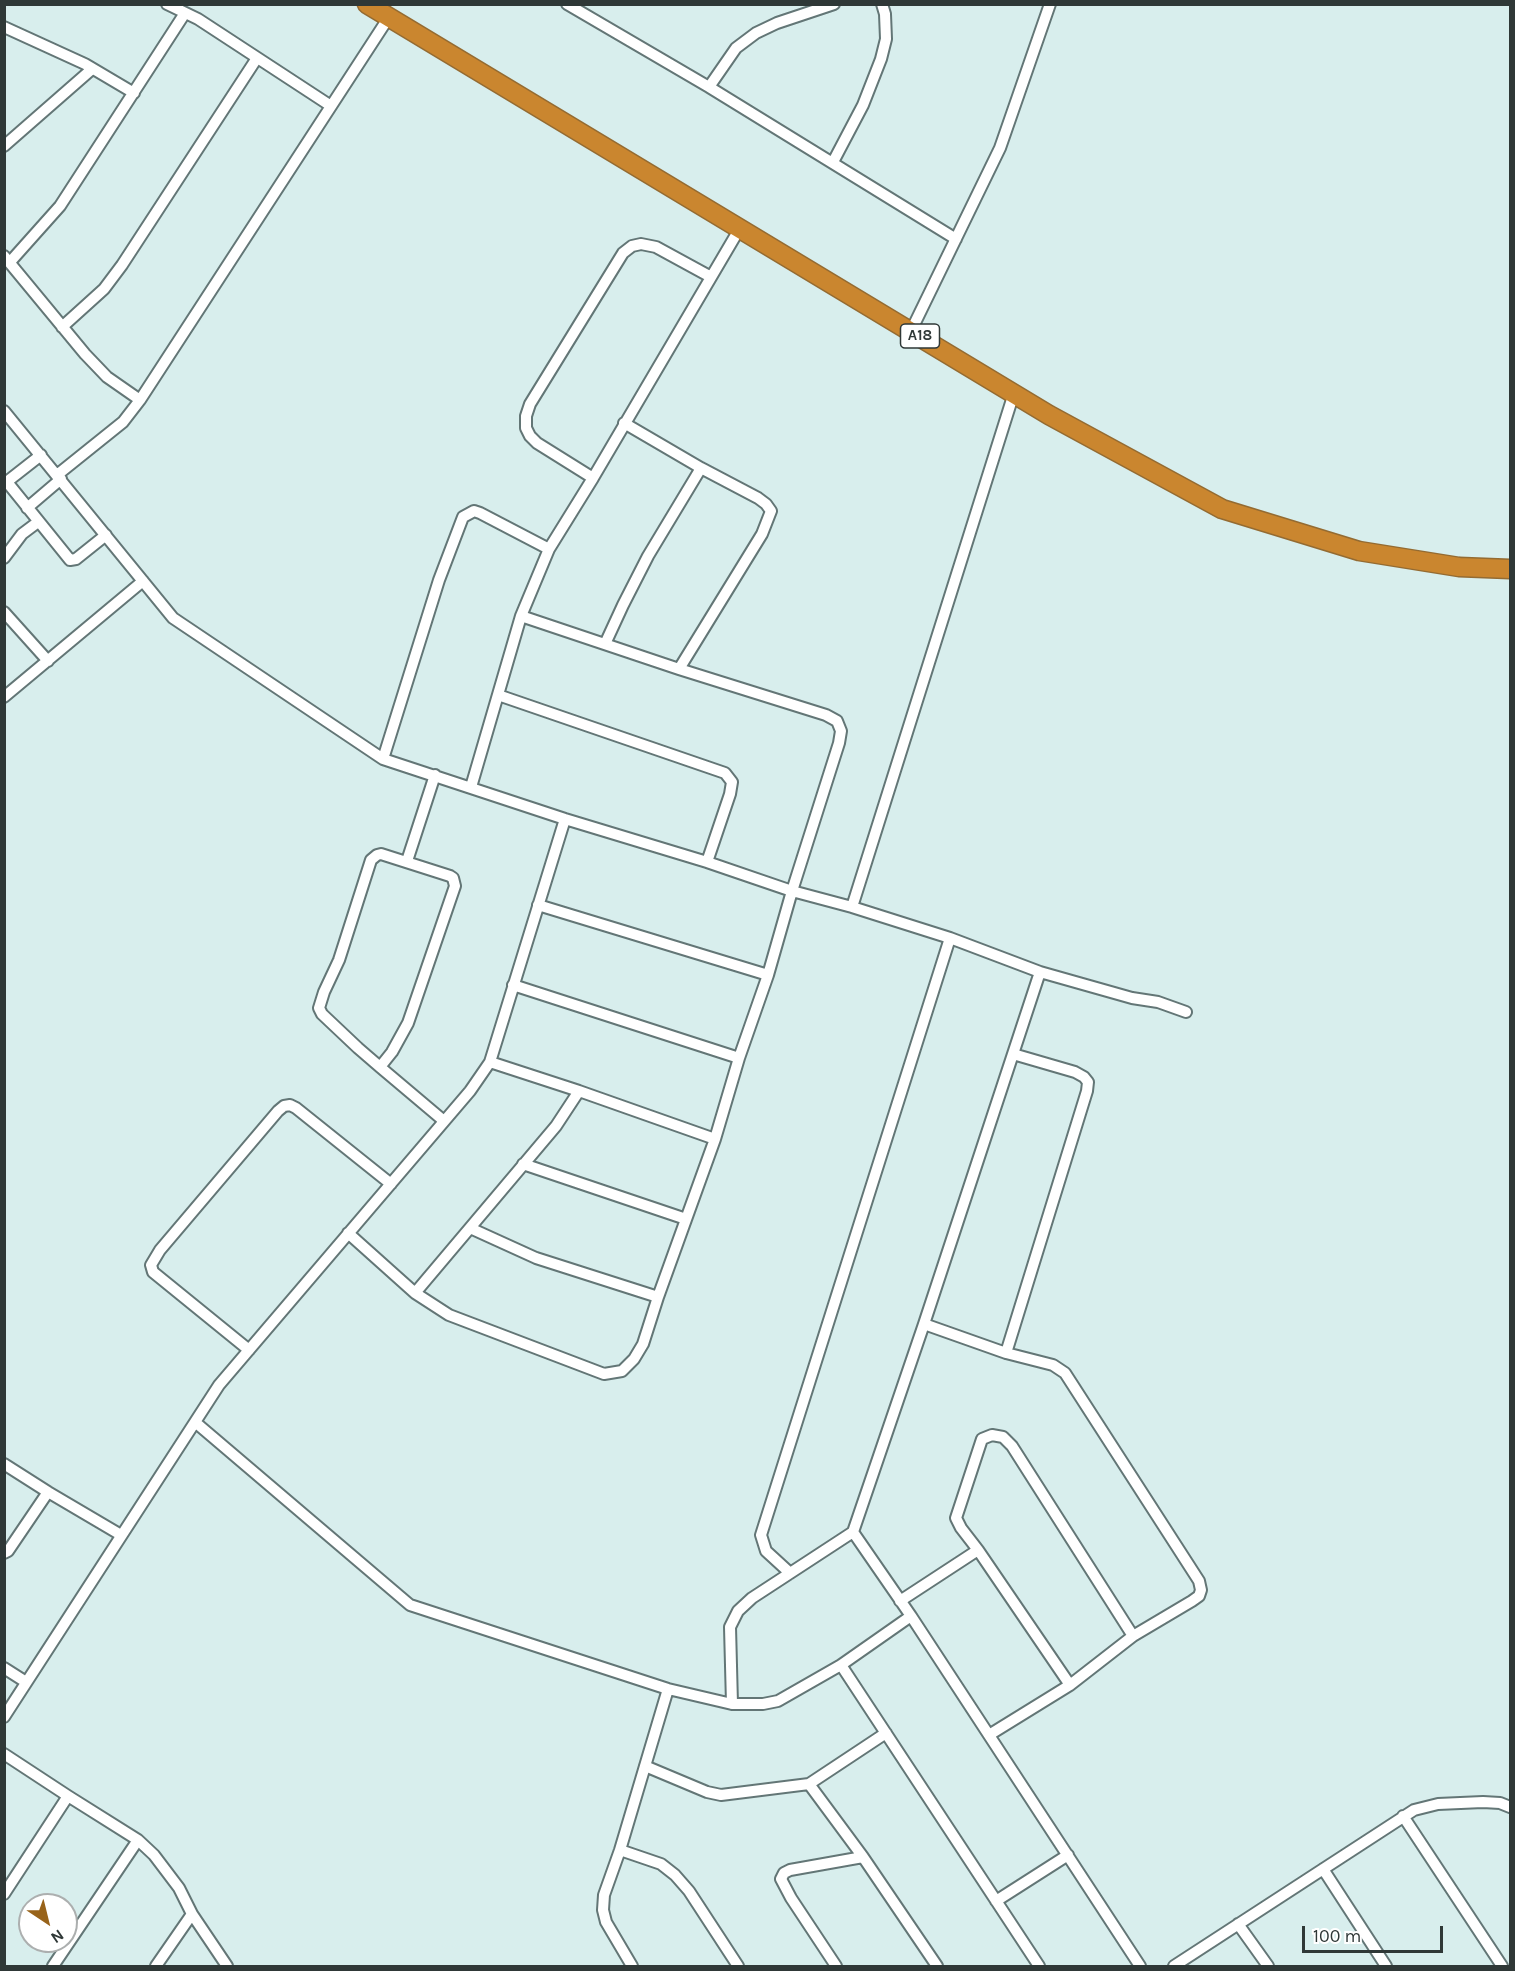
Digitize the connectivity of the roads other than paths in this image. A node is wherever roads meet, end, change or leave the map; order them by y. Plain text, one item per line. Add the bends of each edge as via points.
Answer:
1 (167, 4) edge
2 (367, 4) edge
3 (567, 4) edge
4 (834, 4) edge
5 (882, 4) edge
6 (1050, 4) edge
7 (185, 13) junction
8 (388, 17) junction
9 (4, 27) edge
10 (257, 58) junction
11 (92, 69) junction
12 (709, 87) junction
13 (134, 93) junction
14 (331, 106) junction
15 (4, 146) edge
16 (832, 162) junction
17 (740, 228) junction
18 (956, 239) junction
19 (7, 259) edge
20 (711, 277) junction
21 (62, 327) junction
22 (911, 331) junction
23 (1014, 393) junction
24 (140, 400) junction
25 (4, 411) edge
26 (624, 423) junction
27 (41, 455) junction
28 (701, 468) junction
29 (59, 477) junction
30 (593, 478) junction
31 (6, 483) edge
32 (27, 508) junction
33 (38, 522) junction
34 (106, 535) junction
35 (549, 549) junction
36 (4, 558) edge
37 (1510, 569) edge
38 (143, 581) junction
39 (4, 612) edge
40 (521, 616) junction
41 (605, 644) junction
42 (48, 661) junction
43 (679, 669) junction
44 (498, 695) junction
45 (4, 698) edge
46 (383, 759) junction
47 (435, 775) junction
48 (471, 787) junction
49 (565, 819) junction
50 (406, 861) junction
51 (707, 862) junction
52 (792, 891) junction
53 (538, 905) junction
54 (852, 907) junction
55 (950, 938) junction
56 (1040, 972) junction
57 (768, 975) junction
58 (513, 985) junction
59 (1186, 1012) dead end
60 (1013, 1054) junction
61 (739, 1058) junction
62 (490, 1062) junction
63 (380, 1067) junction
64 (579, 1091) junction
65 (444, 1121) junction
66 (715, 1139) junction
67 (523, 1164) junction
68 (391, 1184) junction
69 (686, 1219) junction
70 (470, 1228) junction
71 (348, 1233) junction
72 (415, 1293) junction
73 (658, 1297) junction
74 (924, 1324) junction
75 (249, 1350) junction
76 (1006, 1353) junction
77 (195, 1422) junction
78 (4, 1464) edge
79 (48, 1492) junction
80 (853, 1532) junction
81 (121, 1535) junction
82 (978, 1550) junction
83 (4, 1553) edge
84 (790, 1573) junction
85 (900, 1600) junction
86 (911, 1616) junction
87 (1133, 1636) junction
88 (841, 1665) junction
89 (4, 1668) edge
90 (26, 1682) junction
91 (1070, 1685) junction
92 (668, 1689) junction
93 (732, 1704) junction
94 (4, 1717) edge
95 (886, 1733) junction
96 (989, 1735) junction
97 (4, 1754) edge
98 (645, 1766) junction
99 (809, 1784) junction
100 (68, 1796) junction
101 (1510, 1808) edge
102 (1403, 1816) junction
103 (138, 1840) junction
104 (620, 1850) junction
105 (1068, 1855) junction
106 (863, 1857) junction
107 (1323, 1869) junction
108 (4, 1894) edge
109 (996, 1901) junction
110 (192, 1914) junction
111 (1238, 1924) junction
112 (53, 1966) edge
113 (156, 1966) edge
114 (227, 1966) edge
115 (632, 1966) edge
116 (738, 1966) edge
117 (836, 1966) edge
118 (937, 1966) edge
119 (1039, 1966) edge
120 (1140, 1966) edge
121 (1174, 1966) edge
122 (1268, 1966) edge
123 (1386, 1966) edge
124 (1502, 1966) edge

1 - 7 street
2 - 8 highway, A18
3 - 12 street
4 - 12 street via 756,33 736,48
5 - 16 street via 886,39 881,59 863,105
6 - 18 street via 1000,148
7 - 10 street
7 - 13 street
8 - 14 street
8 - 17 highway, A18
9 - 11 street
10 - 14 street
10 - 21 street via 123,266
11 - 13 street
11 - 15 street
12 - 16 street
13 - 19 street via 60,206
14 - 24 street
16 - 18 street
17 - 20 street
17 - 22 highway, A18
18 - 22 street
19 - 21 street
20 - 26 street
20 - 30 street via 656,247 632,246 623,253 530,404 526,428 530,436
21 - 24 street via 107,377
22 - 23 highway, A18
23 - 37 highway, A18 via 1222,509 1359,551 1458,567
23 - 54 street
24 - 29 street via 123,422
25 - 27 street
26 - 28 street
26 - 30 street
27 - 29 street
27 - 31 street
28 - 41 street via 648,556
28 - 43 street via 758,498 771,511 762,534
29 - 32 street
29 - 34 street
30 - 35 street
31 - 32 street
32 - 33 street
33 - 34 street via 70,560
33 - 36 street via 22,534
34 - 38 street
35 - 40 street
35 - 46 street via 480,513 474,511 463,518 439,580
38 - 42 street
38 - 46 street via 173,618
39 - 42 street
40 - 41 street
40 - 44 street
41 - 43 street
42 - 45 street
43 - 52 street via 837,721 841,731 839,742
44 - 48 street
44 - 51 street via 725,773 732,782 730,794
46 - 47 street
47 - 48 street
47 - 50 street
48 - 49 street
49 - 51 street
49 - 53 street
50 - 63 street via 450,876 455,886 408,1023
50 - 63 street via 381,854 371,860 339,960 320,1003 322,1014
51 - 52 street
52 - 54 street
52 - 57 street
53 - 57 street
53 - 58 street
54 - 55 street
55 - 56 street
55 - 84 street via 761,1535 766,1551
56 - 59 street
56 - 60 street
57 - 61 street
58 - 61 street
58 - 62 street
60 - 74 street
60 - 76 street via 1075,1072 1088,1082
61 - 66 street
62 - 64 street
62 - 65 street
63 - 65 street
64 - 66 street
64 - 67 street via 556,1126
65 - 68 street
66 - 69 street
67 - 69 street
67 - 70 street
68 - 71 street
68 - 75 street via 296,1108 290,1105 278,1111 150,1265 153,1272
69 - 73 street
70 - 72 street
70 - 73 street via 536,1258
71 - 72 street
71 - 75 street
72 - 73 street via 449,1316 604,1374 622,1371 634,1359
74 - 76 street
74 - 80 street
75 - 77 street
76 - 87 street via 1053,1365 1065,1373 1199,1581 1199,1596
77 - 81 street
77 - 92 street via 410,1605
78 - 79 street
79 - 81 street
79 - 83 street
80 - 84 street
80 - 85 street
81 - 90 street
82 - 85 street
82 - 87 street via 956,1518 982,1439 993,1435 1003,1437 1012,1446
82 - 91 street
84 - 93 street via 752,1598 738,1611 730,1627
85 - 86 street
86 - 88 street
86 - 96 street
87 - 91 street
88 - 93 street via 778,1701
88 - 95 street
89 - 90 street
90 - 94 street
91 - 96 street
92 - 93 street
92 - 98 street
95 - 99 street
95 - 109 street
96 - 105 street
97 - 100 street
98 - 99 street via 721,1795
98 - 104 street
99 - 106 street
100 - 103 street
100 - 108 street
101 - 102 street via 1483,1802 1438,1804
102 - 107 street
102 - 124 street
103 - 110 street via 167,1871
103 - 112 street
104 - 115 street via 604,1895 603,1910
104 - 116 street via 661,1864 675,1875
105 - 109 street
105 - 120 street
106 - 117 street via 790,1870 781,1879
106 - 118 street
107 - 111 street
107 - 123 street
109 - 119 street
110 - 113 street
110 - 114 street
111 - 121 street
111 - 122 street

